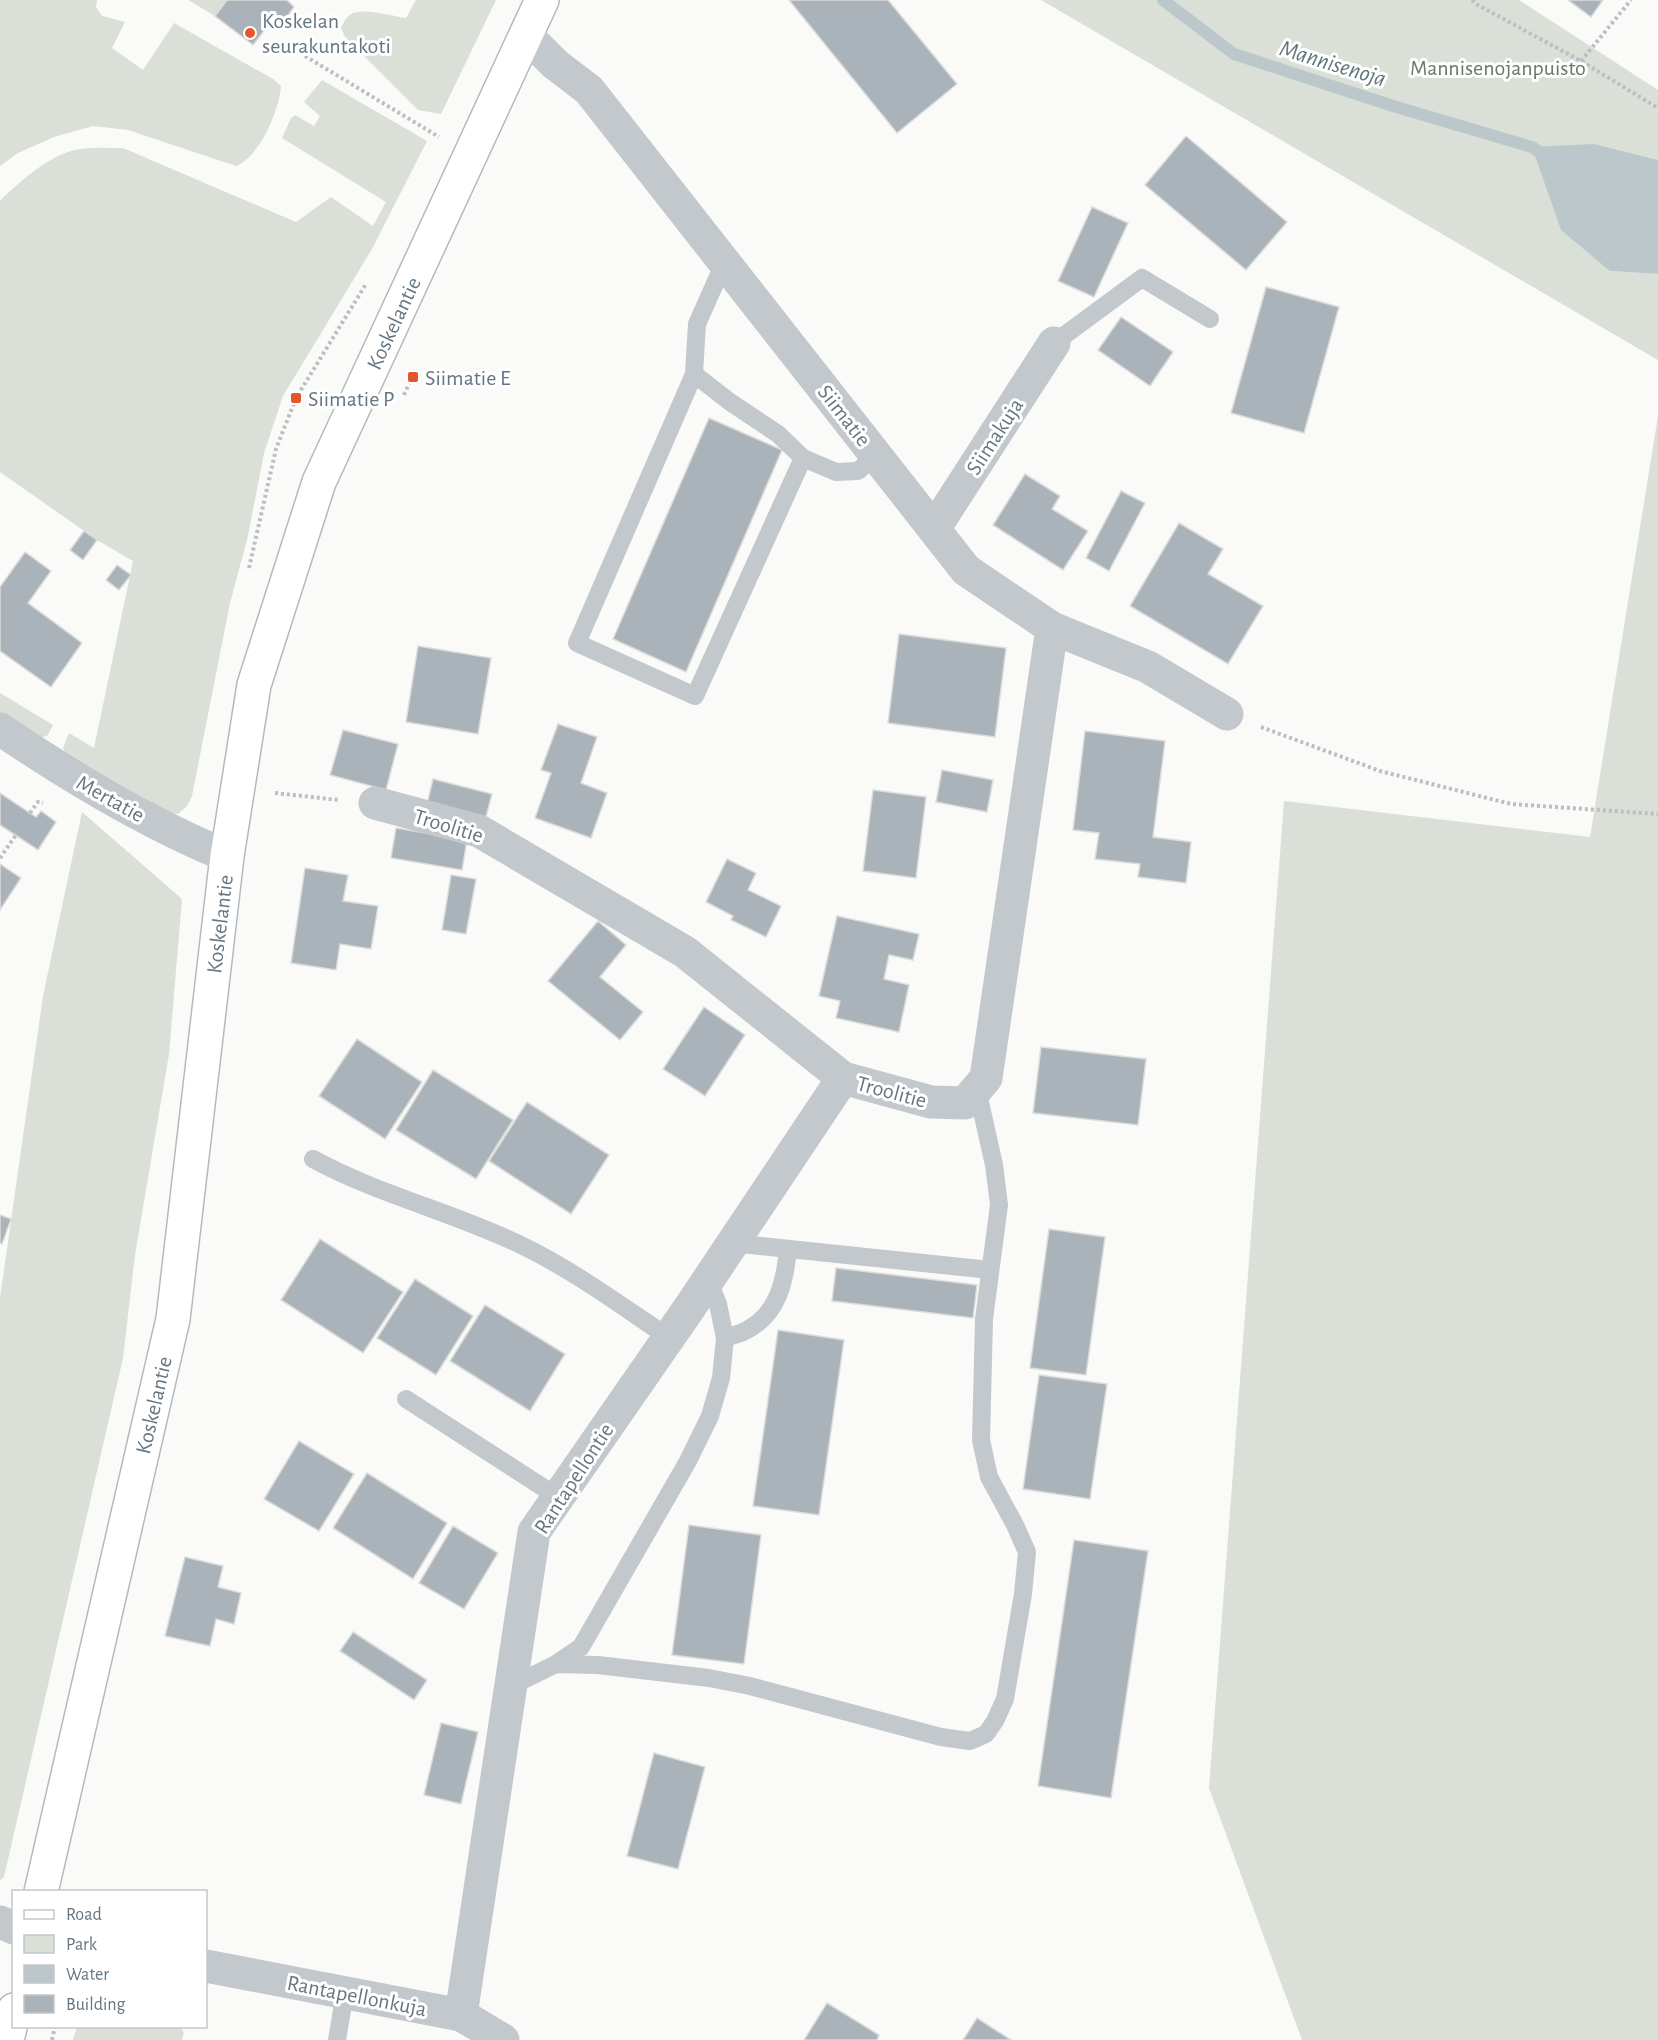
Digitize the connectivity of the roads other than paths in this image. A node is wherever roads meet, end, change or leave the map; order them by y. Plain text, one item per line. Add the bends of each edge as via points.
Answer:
1 (542, 0) edge
2 (526, 36) junction
3 (725, 261) junction
4 (1210, 319) dead end
5 (1054, 344) joint
6 (694, 374) junction
7 (876, 455) junction
8 (803, 458) junction
9 (934, 529) junction
10 (1052, 628) junction
11 (1227, 714) road end
12 (0, 729) edge
13 (375, 803) road end
14 (227, 856) junction
15 (843, 1078) junction
16 (977, 1089) junction
17 (313, 1159) dead end
18 (732, 1244) junction
19 (788, 1250) junction
20 (990, 1270) junction
21 (708, 1280) junction
22 (669, 1337) junction
23 (725, 1338) junction
24 (406, 1399) dead end
25 (558, 1497) junction
26 (556, 1664) junction
27 (511, 1686) junction
28 (40, 1890) edge
29 (207, 1966) edge
30 (345, 1993) junction
31 (461, 2015) junction
32 (12, 2018) edge
33 (6, 2040) edge
34 (337, 2040) edge
35 (503, 2040) edge

1 - 2 main road, Koskelantie
2 - 3 street, Siimatie via 589,90
2 - 14 main road, Koskelantie via 319,482 254,685
3 - 6 lane via 697,324
3 - 7 street, Siimatie
4 - 5 lane via 1142,278
5 - 9 street, Siimakuja
6 - 8 lane via 778,434
6 - 8 lane via 577,643 695,696
7 - 8 lane via 858,471 836,472
7 - 9 street, Siimatie
9 - 10 street, Siimatie via 966,570
10 - 11 street, Siimatie via 1148,667
10 - 16 street via 987,1078
12 - 14 street, Mertatie via 68,775 187,840
13 - 15 street, Troolitie via 480,831 685,952
14 - 28 main road, Koskelantie via 173,1319
15 - 16 street, Troolitie via 931,1102 965,1103
15 - 18 street, Rantapellontie
16 - 20 lane via 999,1206
17 - 22 lane via 521,1245
18 - 19 lane
18 - 21 street, Rantapellontie
19 - 20 lane
19 - 23 lane via 785,1276 776,1301 762,1320
20 - 26 lane via 984,1319 981,1440 988,1477 1027,1552 1005,1699 986,1734 970,1741 941,1737 709,1678
21 - 22 street, Rantapellontie
21 - 23 lane
22 - 25 street, Rantapellontie
23 - 26 lane via 721,1378 710,1416 688,1461 581,1647
24 - 25 lane
25 - 27 street, Rantapellontie via 534,1532
26 - 27 lane
27 - 31 street, Rantapellontie
29 - 30 street, Rantapellonkuja
30 - 31 street, Rantapellonkuja
30 - 34 lane
31 - 35 street, Rantapellonkuja
32 - 33 main road

